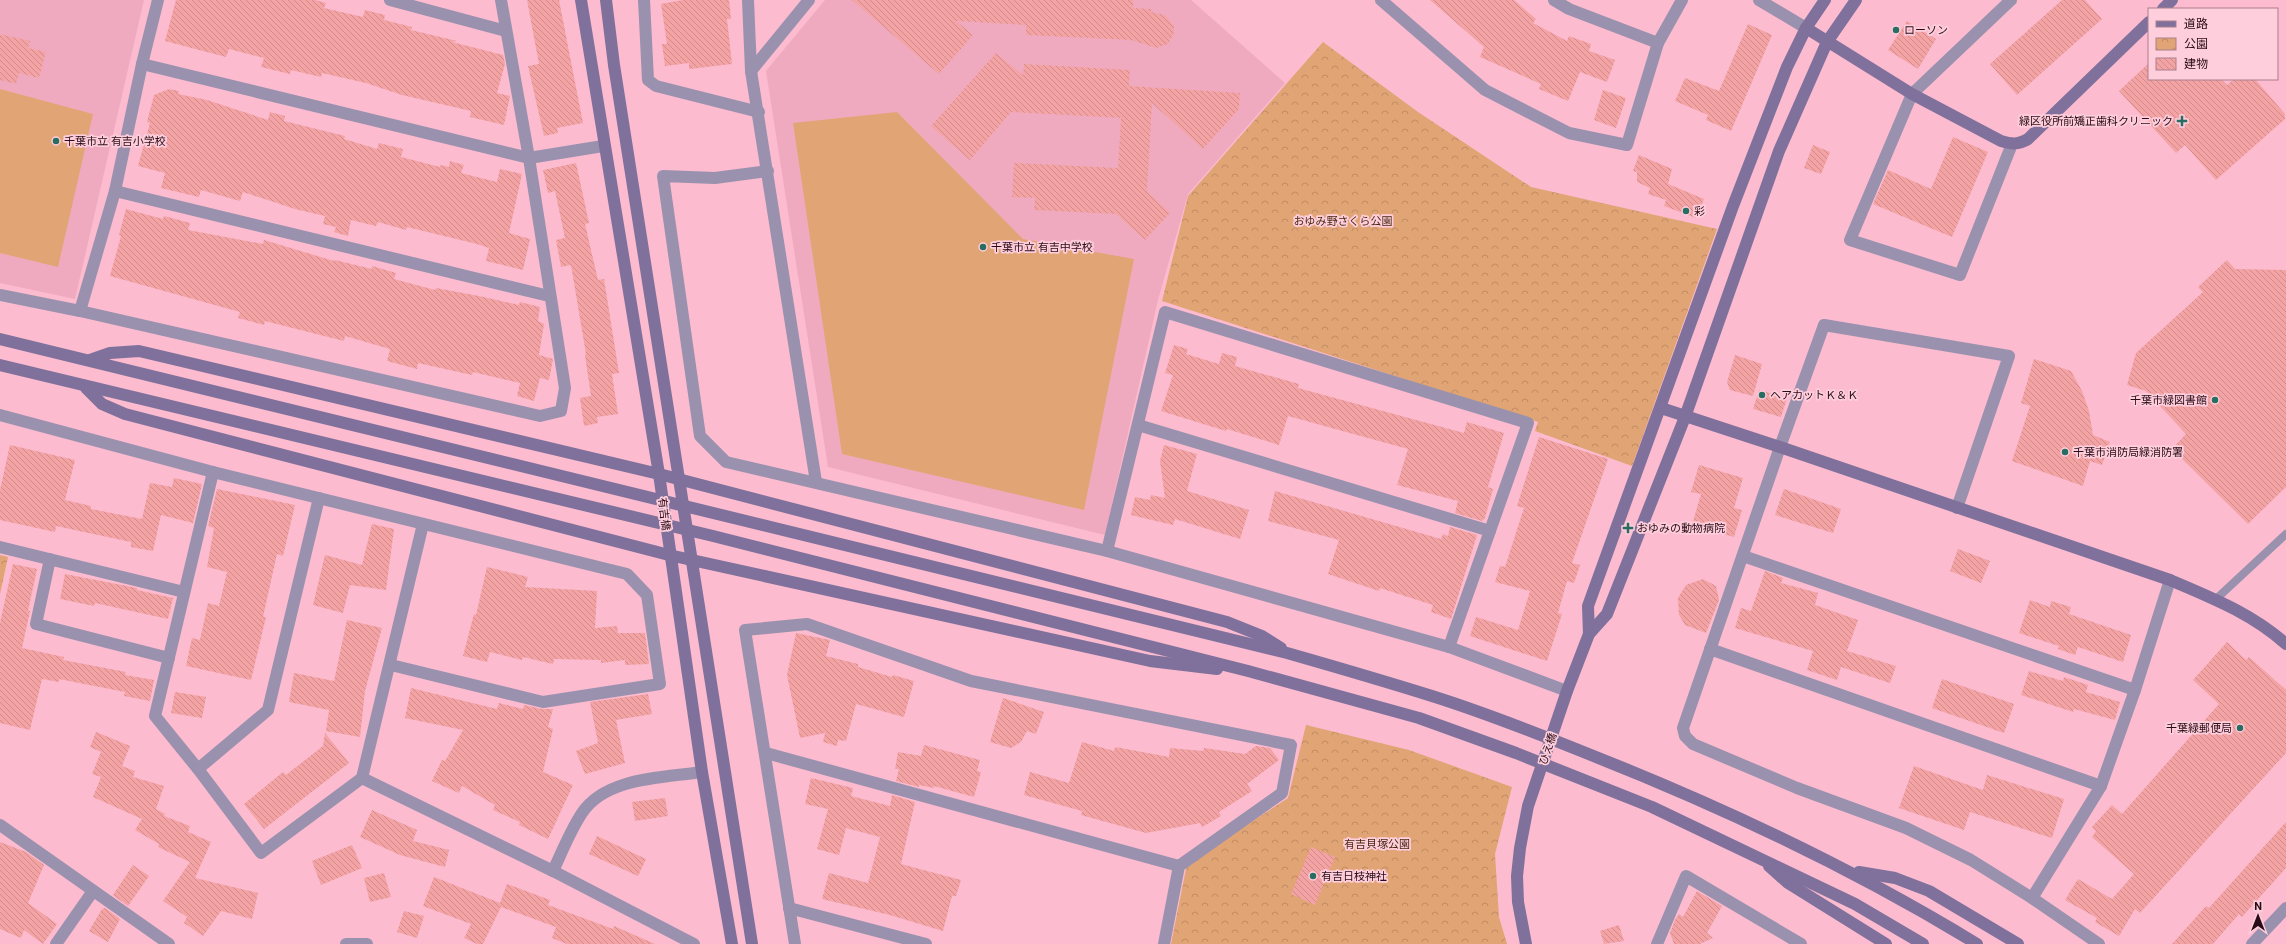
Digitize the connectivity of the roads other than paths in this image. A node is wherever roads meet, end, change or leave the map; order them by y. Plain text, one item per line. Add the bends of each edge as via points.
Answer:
1 (158, 0) edge
2 (390, 0) edge
3 (501, 0) edge
4 (581, 0) edge
5 (606, 0) edge
6 (644, 0) edge
7 (748, 0) edge
8 (809, 0) edge
9 (1381, 0) edge
10 (1554, 0) edge
11 (1682, 0) edge
12 (1759, 0) edge
13 (1825, 0) edge
14 (1856, 0) edge
15 (2011, 0) edge
16 (2172, 0) edge
17 (2164, 8) edge
18 (2148, 23) edge
19 (1806, 28) junction
20 (506, 31) junction
21 (1827, 42) junction
22 (1658, 43) junction
23 (142, 64) junction
24 (752, 71) junction
25 (1912, 94) junction
26 (759, 112) junction
27 (2012, 144) junction
28 (603, 146) junction
29 (529, 158) junction
30 (768, 171) junction
31 (115, 192) junction
32 (0, 295) edge
33 (549, 296) junction
34 (80, 311) junction
35 (0, 339) edge
36 (89, 360) junction
37 (0, 366) edge
38 (85, 387) junction
39 (1661, 408) junction
40 (0, 415) edge
41 (1685, 416) junction
42 (1138, 425) junction
43 (1780, 447) junction
44 (213, 472) junction
45 (659, 474) junction
46 (678, 480) junction
47 (816, 482) junction
48 (319, 498) junction
49 (1957, 508) junction
50 (423, 524) junction
51 (1490, 531) junction
52 (2286, 534) edge
53 (0, 547) edge
54 (1107, 551) junction
55 (669, 555) junction
56 (1743, 556) junction
57 (50, 559) junction
58 (693, 560) junction
59 (2170, 580) junction
60 (184, 592) junction
61 (2216, 600) junction
62 (1589, 634) junction
63 (2286, 644) edge
64 (1449, 647) junction
65 (1710, 648) junction
66 (1287, 653) junction
67 (169, 658) junction
68 (391, 665) junction
69 (1248, 671) junction
70 (2135, 690) junction
71 (1567, 691) junction
72 (766, 754) junction
73 (198, 769) junction
74 (702, 772) junction
75 (362, 778) junction
76 (2101, 786) junction
77 (0, 825) edge
78 (1759, 857) junction
79 (1179, 866) junction
80 (1848, 870) junction
81 (553, 871) junction
82 (93, 891) junction
83 (2032, 898) junction
84 (789, 908) junction
85 (2286, 908) edge
86 (56, 944) edge
87 (169, 944) edge
88 (346, 944) edge
89 (367, 944) edge
90 (694, 944) edge
91 (732, 944) edge
92 (752, 944) edge
93 (795, 944) edge
94 (926, 944) edge
95 (1164, 944) edge
96 (1526, 944) edge
97 (1658, 944) edge
98 (1801, 944) edge
99 (1886, 944) edge
100 (1923, 944) edge
101 (1977, 944) edge
102 (2018, 944) edge
103 (2099, 944) edge
104 (2252, 944) edge

1 - 23 street
2 - 20 street
3 - 20 street
4 - 28 street, 有吉橋
5 - 46 street, 有吉橋
6 - 26 street via 648,80 656,86
7 - 24 street
8 - 24 street
9 - 22 street via 1485,90 1569,133 1627,145
10 - 22 street via 1569,9
11 - 22 street
12 - 19 street
13 - 19 street
14 - 21 street
15 - 25 street
16 - 17 street
18 - 27 street via 2028,139
19 - 21 street
19 - 39 street via 1787,67 1733,206
20 - 29 street
21 - 25 street
21 - 41 street via 1779,151
23 - 29 street
23 - 31 street
24 - 26 street
25 - 27 street via 2001,141
25 - 27 street via 1850,240 1960,275
26 - 30 street
28 - 29 street
28 - 45 street, 有吉橋
29 - 33 street
30 - 47 street
30 - 47 street via 714,178 663,176 700,436 726,462
31 - 33 street
31 - 34 street
32 - 34 street
33 - 34 street via 565,388 561,411 540,416
35 - 36 street
36 - 45 street via 110,354 139,351
36 - 66 street
37 - 38 street
38 - 55 street via 102,404 125,414
38 - 69 street via 706,534
39 - 41 street
39 - 62 street via 1588,606
40 - 44 street
41 - 43 street
41 - 62 street via 1607,614
42 - 51 street
42 - 51 street via 1165,312 1528,423
42 - 54 street
43 - 49 street
43 - 49 street via 1824,325 2009,356
43 - 56 street
44 - 48 street
44 - 60 street
45 - 46 street
45 - 55 street, 有吉橋
46 - 58 street, 有吉橋
46 - 66 street via 1227,622 1262,636
47 - 54 street
48 - 50 street
48 - 73 street via 268,710
49 - 59 street
50 - 68 street
50 - 68 street via 627,574 648,595 660,684 543,702
51 - 64 street
52 - 61 lane
53 - 57 street
54 - 64 street
55 - 58 street
55 - 74 street, 有吉橋
56 - 65 street
56 - 70 street
57 - 60 street
57 - 67 street via 36,624
58 - 69 street via 1150,661 1188,667
58 - 92 street, 有吉橋
59 - 61 street
59 - 70 street
60 - 67 street
61 - 63 street via 2266,626
62 - 71 street, ひえ橋
64 - 71 street
65 - 76 street
65 - 83 street via 1683,728 1685,736 1693,744 1797,788 1906,828 1972,860
66 - 80 street via 1433,696 1529,730 1652,779
67 - 73 street via 155,716
68 - 75 street
69 - 78 street via 1419,718 1516,753 1652,807
70 - 76 street
71 - 96 street, ひえ橋 via 1528,806 1520,848 1518,902
72 - 79 street
72 - 79 street via 745,630 807,624 971,681 1291,745 1282,793
72 - 84 street
73 - 75 street via 261,853
74 - 81 street via 622,784 592,801 582,813
74 - 91 street, 有吉橋
75 - 81 street
76 - 83 street
77 - 82 street
78 - 99 street via 1788,883
78 - 100 street via 1855,904
79 - 95 street
80 - 101 street via 1910,903
80 - 102 street via 1895,878 1929,891
81 - 90 street
82 - 86 street
82 - 87 street
83 - 103 street
84 - 93 street
84 - 94 street
85 - 104 street
88 - 89 street
97 - 98 street via 1686,876

